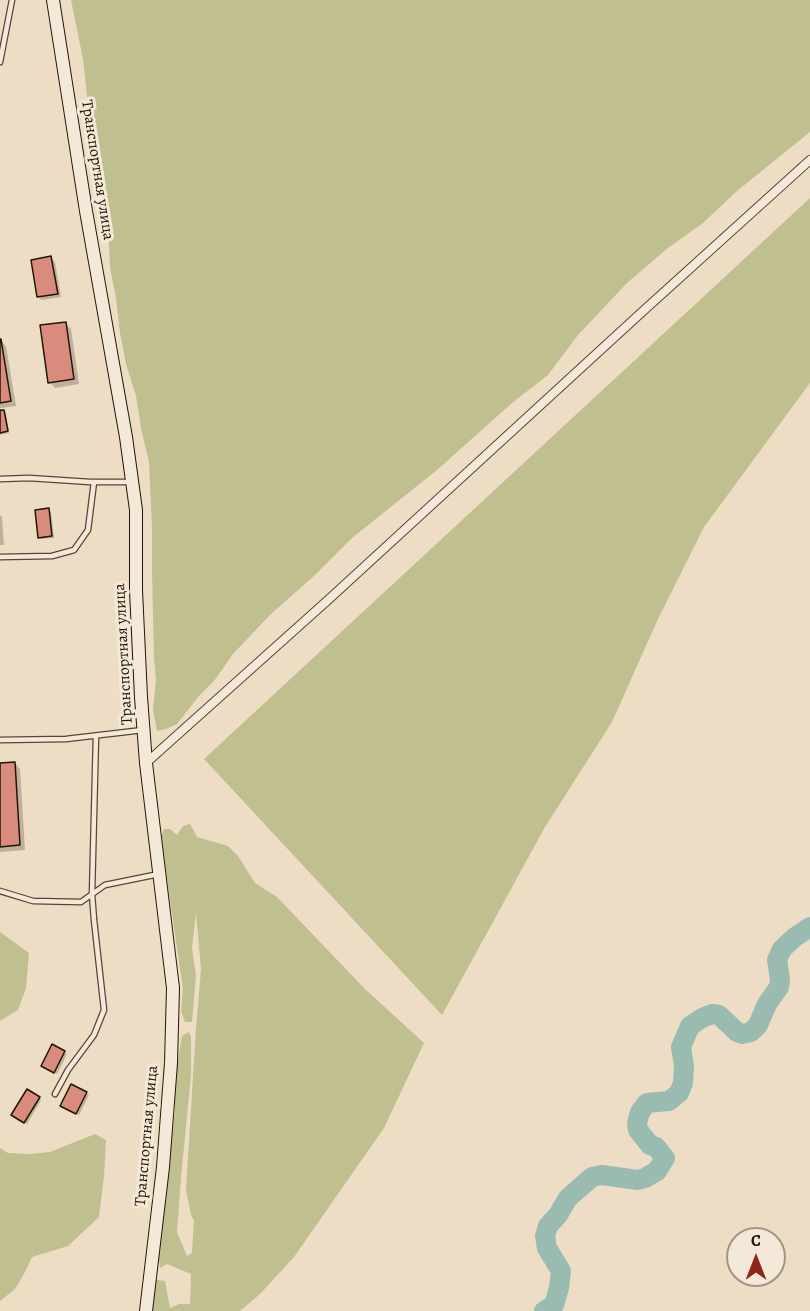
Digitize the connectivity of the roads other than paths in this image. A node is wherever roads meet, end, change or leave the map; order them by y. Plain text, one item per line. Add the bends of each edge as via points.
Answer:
1 (12, 0) edge
2 (53, 0) edge
3 (0, 62) edge
4 (810, 160) edge
5 (0, 479) edge
6 (94, 482) junction
7 (133, 482) junction
8 (0, 557) edge
9 (143, 730) junction
10 (96, 736) junction
11 (0, 740) edge
12 (146, 764) junction
13 (159, 874) junction
14 (0, 891) edge
15 (92, 894) junction
16 (55, 1094) dead end
17 (146, 1311) edge

1 - 3 lane
2 - 7 main road, Транспортная улица
4 - 12 street
5 - 6 lane
6 - 7 lane
6 - 8 lane via 88,530 74,550 52,556
7 - 9 main road, Транспортная улица
9 - 10 lane
9 - 12 main road, Транспортная улица
10 - 11 lane
10 - 15 lane
12 - 13 main road, Транспортная улица
13 - 15 lane via 105,885
13 - 17 main road, Транспортная улица via 173,999 163,1167
14 - 15 lane via 33,901 81,902
15 - 16 lane via 104,1010 94,1035

